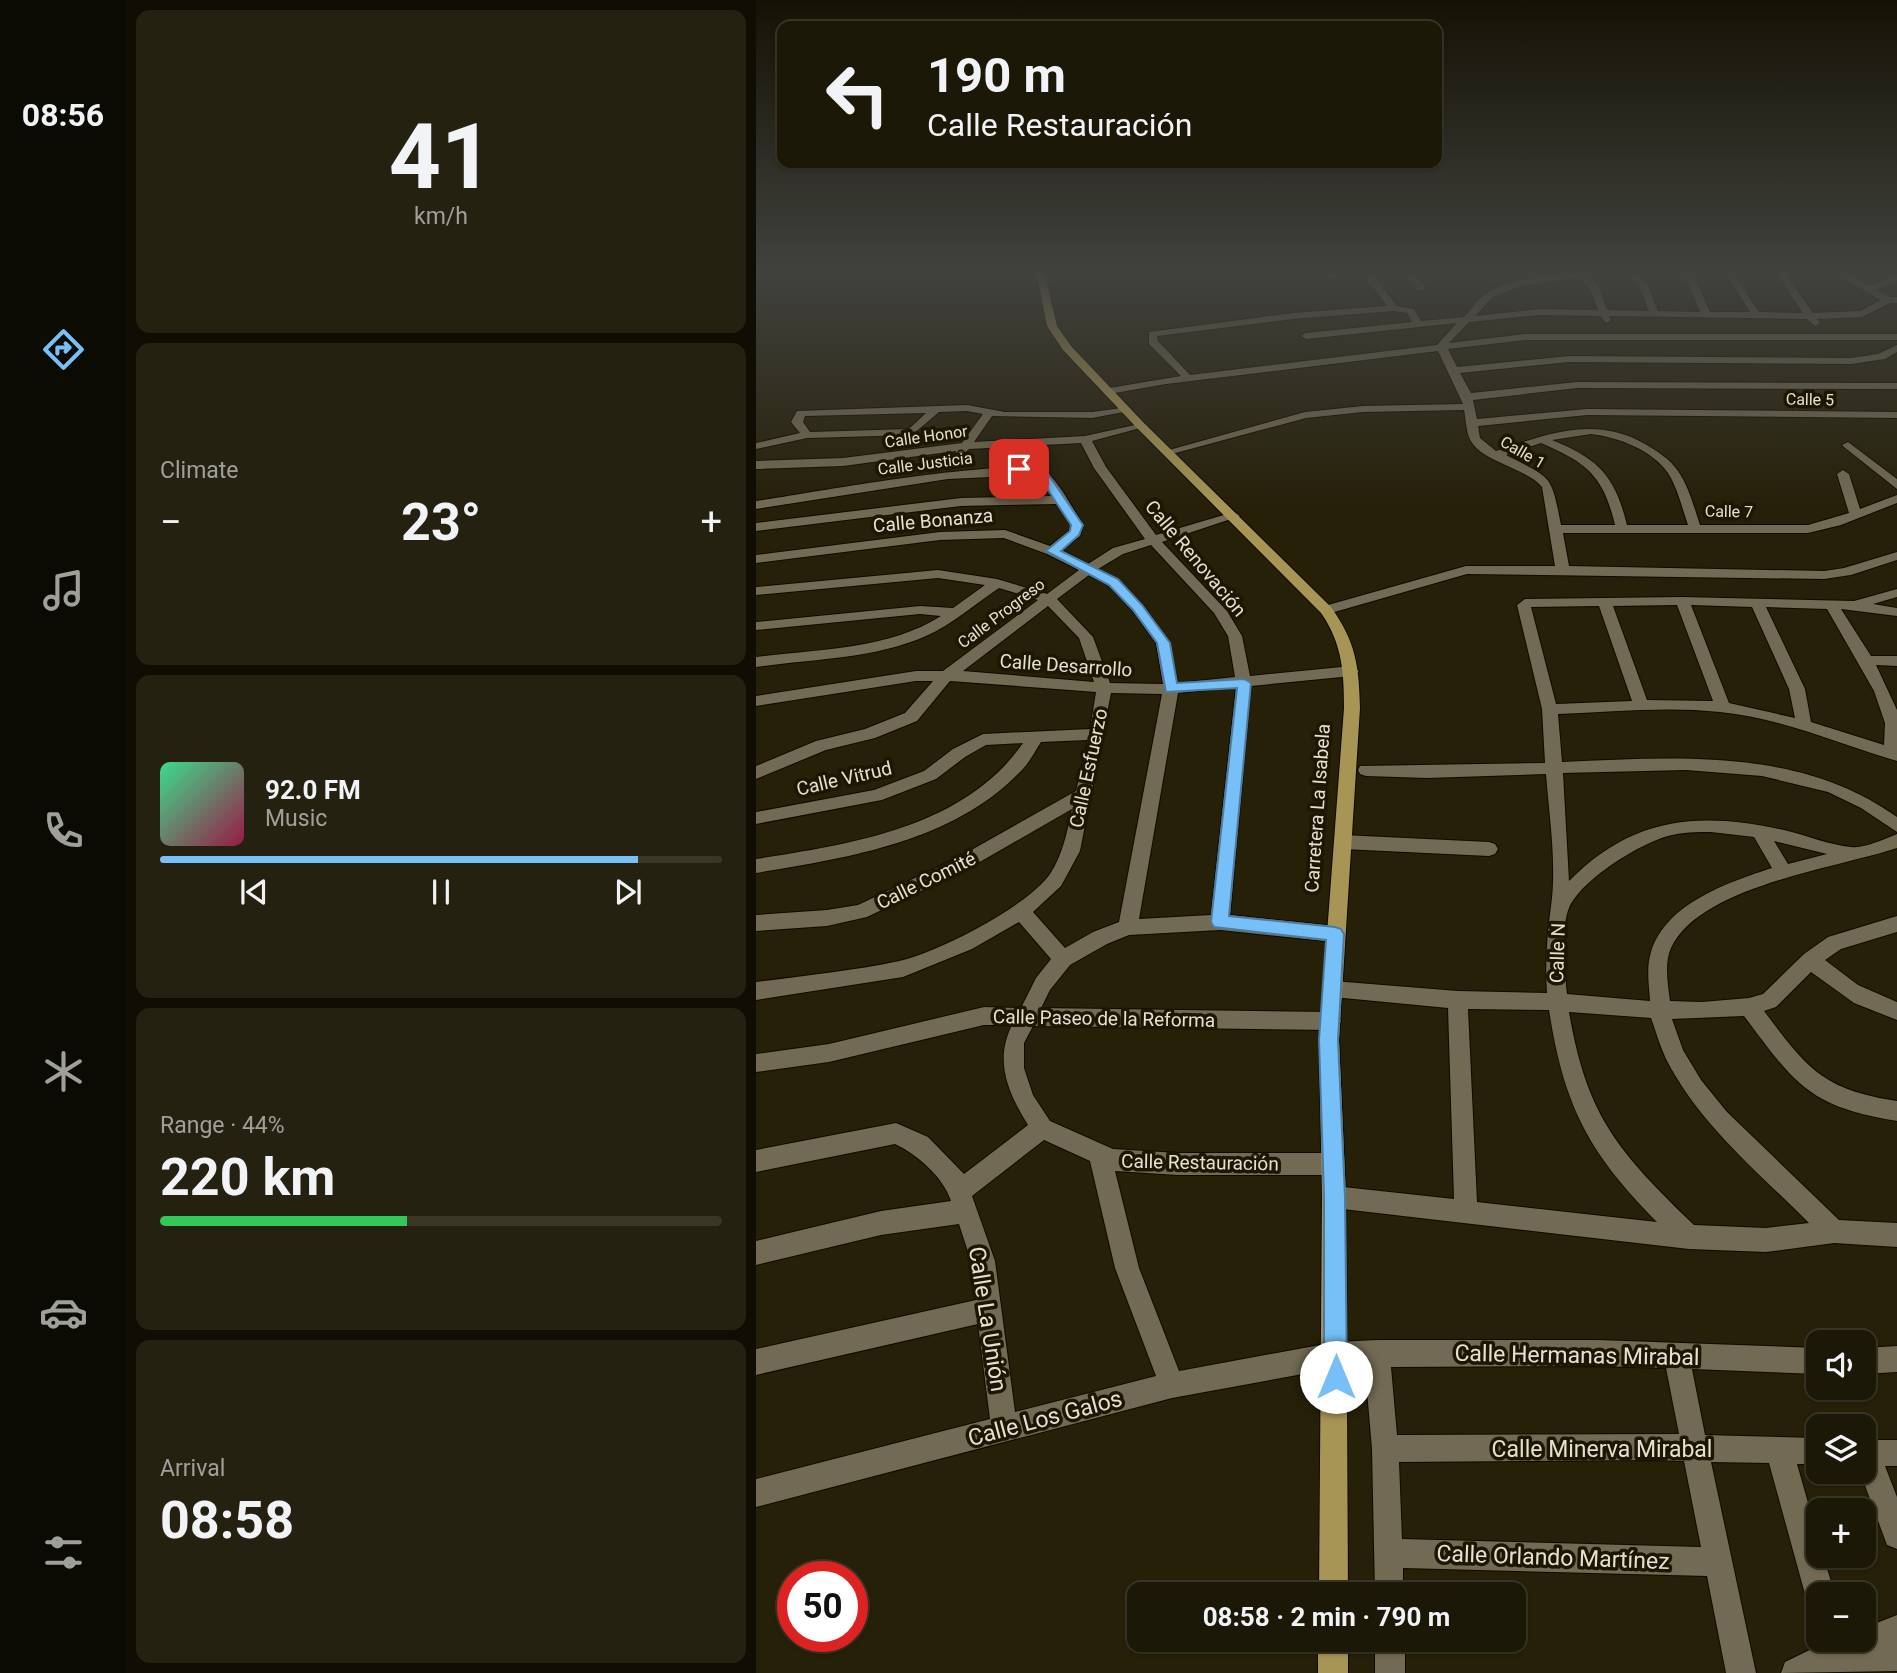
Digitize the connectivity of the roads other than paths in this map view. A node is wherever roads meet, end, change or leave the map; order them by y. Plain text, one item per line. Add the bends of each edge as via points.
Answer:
1 (1068, 349) edge
2 (1161, 349) edge
3 (1315, 349) edge
4 (1443, 349) edge
5 (1614, 349) edge
6 (1833, 349) edge
7 (1895, 349) edge
8 (1618, 360) junction
9 (1842, 361) junction
10 (1454, 370) junction
11 (1184, 380) junction
12 (1625, 385) junction
13 (1897, 386) edge
14 (1116, 400) junction
15 (1467, 402) junction
16 (1866, 402) junction
17 (936, 409) junction
18 (1634, 412) junction
19 (989, 413) junction
20 (1897, 415) edge
21 (1471, 423) junction
22 (1140, 425) junction
23 (807, 435) junction
24 (1085, 439) junction
25 (1543, 440) junction
26 (1848, 445) dead end
27 (756, 446) edge
28 (965, 446) junction
29 (1168, 452) junction
30 (1495, 455) junction
31 (756, 465) edge
32 (1843, 474) dead end
33 (948, 475) junction
34 (1897, 485) edge
35 (1897, 499) edge
36 (1061, 500) junction
37 (756, 505) edge
38 (1855, 513) junction
39 (1234, 516) junction
40 (756, 527) edge
41 (1695, 528) junction
42 (1555, 529) junction
43 (1622, 529) junction
44 (1152, 539) junction
45 (1052, 551) junction
46 (1897, 556) edge
47 (756, 559) edge
48 (1090, 568) junction
49 (1563, 571) junction
50 (998, 583) junction
51 (756, 591) edge
52 (1897, 593) edge
53 (1049, 598) junction
54 (1604, 601) junction
55 (1682, 601) junction
56 (1757, 602) junction
57 (1831, 604) junction
58 (1853, 605) junction
59 (1326, 610) junction
60 (954, 612) junction
61 (1897, 612) edge
62 (756, 626) edge
63 (1863, 660) junction
64 (756, 662) edge
65 (1897, 662) edge
66 (1352, 671) junction
67 (945, 677) junction
68 (1244, 683) junction
69 (1104, 688) junction
70 (1171, 688) junction
71 (756, 701) edge
72 (1641, 704) junction
73 (1723, 707) junction
74 (1550, 709) junction
75 (1804, 725) junction
76 (1097, 734) junction
77 (1037, 736) junction
78 (1893, 753) edge
79 (1555, 766) junction
80 (1366, 770) dead end
81 (756, 774) edge
82 (1082, 795) junction
83 (756, 818) edge
84 (1897, 826) edge
85 (1760, 833) junction
86 (1897, 841) edge
87 (1343, 842) junction
88 (1489, 849) dead end
89 (1851, 854) junction
90 (756, 866) edge
91 (1783, 871) junction
92 (1560, 905) junction
93 (1021, 912) junction
94 (1220, 922) junction
95 (756, 923) edge
96 (1897, 924) edge
97 (1128, 927) junction
98 (1335, 934) junction
99 (1063, 959) junction
100 (1811, 960) junction
101 (1333, 989) junction
102 (756, 991) edge
103 (1458, 1000) junction
104 (1557, 1002) junction
105 (1749, 1007) junction
106 (1658, 1010) junction
107 (1897, 1011) edge
108 (1027, 1015) junction
109 (1331, 1021) junction
110 (756, 1063) edge
111 (1897, 1111) edge
112 (1042, 1128) junction
113 (1100, 1155) junction
114 (756, 1161) edge
115 (1332, 1164) junction
116 (1335, 1197) junction
117 (963, 1202) junction
118 (1466, 1213) junction
119 (1834, 1231) junction
120 (1897, 1235) edge
121 (1689, 1237) junction
122 (756, 1253) edge
123 (989, 1309) junction
124 (1377, 1353) junction
125 (1336, 1354) junction
126 (1676, 1356) junction
127 (1897, 1359) edge
128 (1876, 1360) edge
129 (1806, 1361) edge
130 (756, 1362) edge
131 (1172, 1385) junction
132 (1004, 1428) junction
133 (1696, 1448) junction
134 (1385, 1449) junction
135 (1779, 1450) junction
136 (1806, 1451) edge
137 (1876, 1453) edge
138 (1897, 1453) edge
139 (1876, 1481) edge
140 (756, 1493) edge
141 (1897, 1535) edge
142 (1388, 1553) junction
143 (1719, 1562) junction
144 (1334, 1582) edge
145 (1389, 1582) edge
146 (1816, 1582) edge
147 (1897, 1630) edge
148 (1333, 1652) edge
149 (1390, 1652) edge
150 (1897, 1656) edge
151 (1841, 1660) edge
152 (1333, 1673) edge
153 (1390, 1673) edge
154 (1741, 1673) edge
155 (1796, 1673) edge

1 - 14 main road, Carretera La Isabela
2 - 11 street via 1179,366
3 - 11 street
4 - 10 street, Calle 1
5 - 8 street
6 - 9 street
7 - 9 street via 1881,357
8 - 9 street
8 - 10 street via 1558,360
8 - 12 street
9 - 16 street
10 - 15 street, Calle 1
11 - 14 street
12 - 15 street via 1577,385
12 - 16 street
12 - 18 street
13 - 16 street
14 - 19 street via 1092,415
14 - 22 main road, Carretera La Isabela
15 - 21 street, Calle 1
15 - 29 street via 1305,415
16 - 18 street, Calle 5
16 - 20 street, Calle 5
17 - 19 street
17 - 23 street via 912,432
17 - 23 street via 801,414 797,422
18 - 21 street, Calle 5
19 - 28 street
21 - 30 street, Calle 1 via 1475,439
22 - 24 street, Calle Honor
22 - 29 main road, Carretera La Isabela
23 - 27 street
24 - 28 street, Calle Honor
24 - 44 street, Calle Renovación via 1100,468
25 - 30 street
25 - 41 street via 1560,432 1596,429 1612,431 1644,447 1676,476
25 - 43 street via 1597,466 1615,497
26 - 34 street
28 - 31 street, Calle Honor via 881,459
28 - 33 street
29 - 39 main road, Carretera La Isabela
30 - 42 street, Calle 1 via 1541,478 1548,487
32 - 38 street
33 - 36 street, Calle Justicia via 1034,471 1044,476
33 - 37 street, Calle Justicia
35 - 38 street, Calle 7
36 - 40 street via 961,502
36 - 45 street, Calle Justicia via 1077,525 1075,533
38 - 41 street, Calle 7 via 1808,529
39 - 44 street, Calle Progreso
39 - 59 main road, Carretera La Isabela
41 - 43 street, Calle 7
42 - 43 street, Calle 7
42 - 49 street, Calle 1
44 - 48 street, Calle Progreso via 1118,551
44 - 68 street, Calle Renovación via 1220,611 1235,636
45 - 47 street, Calle Bonanza via 1005,534 975,533
45 - 48 street, Calle Bonanza
46 - 49 street via 1824,575
48 - 53 street, Calle Progreso
48 - 70 street, Calle Bonanza via 1113,582 1138,607 1163,643
49 - 59 street via 1466,570
50 - 51 street via 925,575
50 - 53 street
50 - 60 street
52 - 58 street
53 - 67 street, Calle Progreso
53 - 69 street, Calle Esfuerzo via 1086,637
54 - 55 street
54 - 72 street
54 - 74 street via 1524,605
55 - 56 street
55 - 73 street
56 - 57 street
56 - 75 street via 1797,689
57 - 58 street
57 - 63 street
58 - 61 street
59 - 66 main road, Carretera La Isabela via 1344,634
60 - 62 street via 920,610
60 - 64 street via 923,632 886,644
63 - 65 street
63 - 78 street via 1893,721
66 - 68 street, Calle Desarrollo
66 - 87 main road, Carretera La Isabela
67 - 69 street, Calle Desarrollo
67 - 71 street, Calle Desarrollo via 916,676
67 - 81 street, Calle Progreso via 911,717 898,724 822,745
68 - 70 street, Calle Desarrollo
68 - 94 street, Calle Renovación
69 - 70 street, Calle Desarrollo
69 - 76 street, Calle Esfuerzo
70 - 97 street, Calle Bonanza
72 - 73 street
72 - 74 street
73 - 75 street
74 - 79 street
75 - 78 street
76 - 77 street, Calle Vitrud
76 - 82 street, Calle Esfuerzo
77 - 83 street, Calle Vitrud via 983,740 930,775 876,796
77 - 90 street via 1009,777 913,831 828,855
79 - 80 street via 1446,772
79 - 84 street via 1680,763 1766,770 1857,798
79 - 92 street
82 - 93 street, Calle Esfuerzo via 1072,851 1055,881
82 - 95 street, Calle Comité via 964,862 870,908 827,918
85 - 89 street, Calle N
85 - 91 street
85 - 92 street, Calle N via 1705,826 1670,829 1644,838 1585,878
86 - 89 street
87 - 88 street
87 - 98 main road, Carretera La Isabela
89 - 91 street
91 - 106 street via 1714,899 1678,924 1660,953
92 - 104 street, Calle N via 1555,943
93 - 99 street
93 - 102 street, Calle Esfuerzo via 965,943 903,969
94 - 97 street
94 - 98 street
96 - 100 street via 1835,943
97 - 99 street
98 - 101 main road, Carretera La Isabela
99 - 108 street
100 - 105 street via 1769,1001
100 - 107 street via 1859,998
101 - 103 street
101 - 109 main road, Carretera La Isabela
103 - 104 street
103 - 118 street
104 - 106 street
104 - 121 street, Calle N via 1572,1073 1596,1131 1642,1191
105 - 106 street
105 - 111 street via 1785,1054 1821,1088 1857,1104
106 - 119 street via 1672,1052 1704,1100
108 - 109 street, Calle Paseo de la Reforma
108 - 110 street, Calle Paseo de la Reforma via 984,1016 829,1053
108 - 112 street via 1014,1043 1013,1068 1024,1100
109 - 115 main road, Carretera La Isabela
112 - 113 street, Calle Restauración
112 - 117 street
113 - 115 street, Calle Restauración via 1112,1160 1178,1164
113 - 131 street via 1127,1268
114 - 117 street, Calle La Unión via 896,1133 920,1146 956,1182
115 - 116 main road, Carretera La Isabela
116 - 118 street
116 - 125 main road, Carretera La Isabela
117 - 122 street
117 - 123 street, Calle La Unión via 984,1261
118 - 121 street
119 - 120 street
119 - 121 street via 1766,1240
123 - 130 street
123 - 132 street, Calle La Unión
124 - 125 street, Calle Hermanas Mirabal
124 - 126 street, Calle Hermanas Mirabal
124 - 134 street
125 - 131 street, Calle Los Galos
125 - 144 main road, Carretera La Isabela
126 - 129 street, Calle Hermanas Mirabal
126 - 133 street
127 - 128 street
131 - 132 street, Calle Los Galos
132 - 140 street, Calle Los Galos
133 - 134 street, Calle Minerva Mirabal
133 - 135 street, Calle Minerva Mirabal
133 - 143 street
134 - 142 street
135 - 136 street, Calle Minerva Mirabal
135 - 146 street
137 - 138 street
139 - 141 street
142 - 143 street, Calle Orlando Martínez
142 - 145 street
143 - 154 street
147 - 151 street
148 - 152 main road
149 - 153 street
150 - 151 street
151 - 155 street

